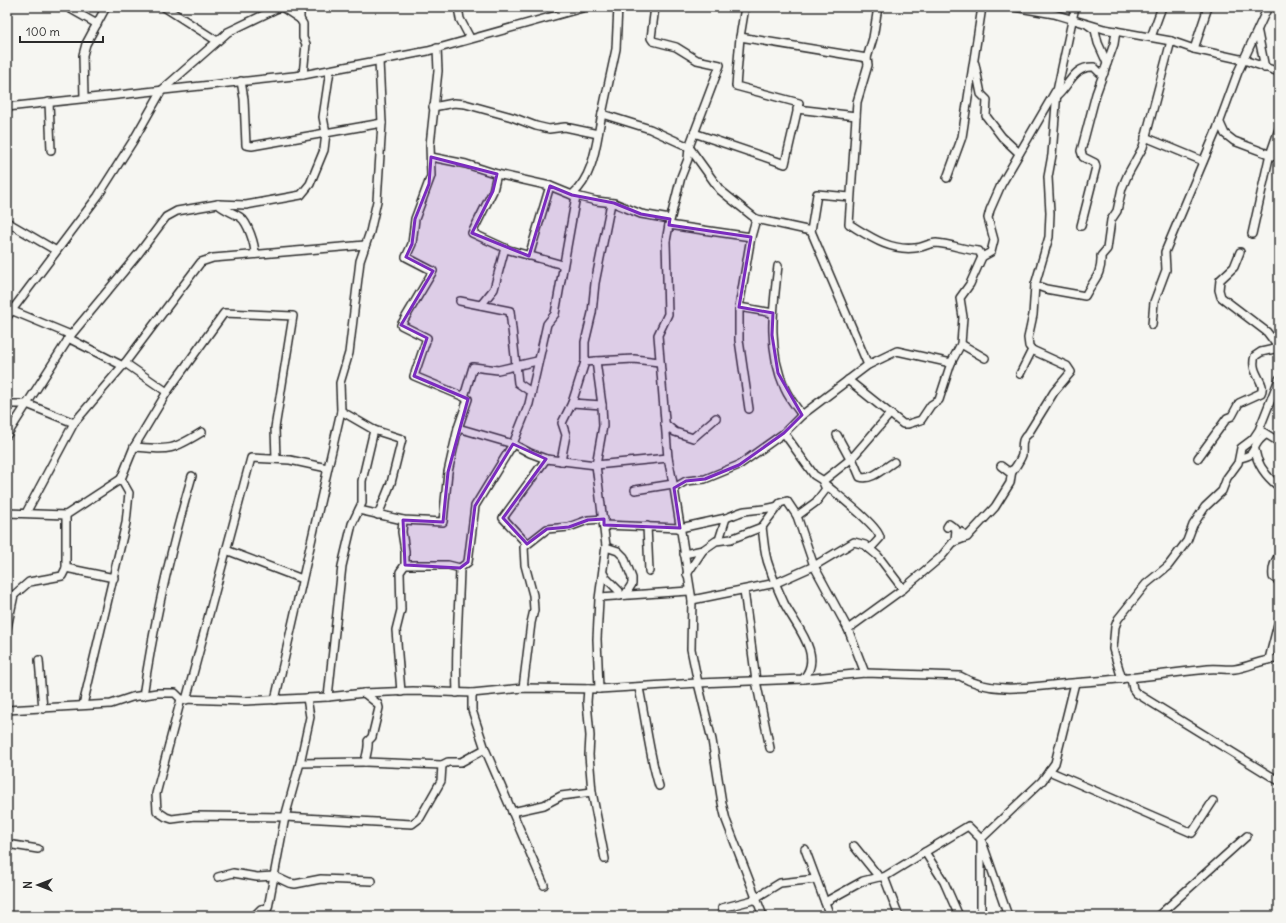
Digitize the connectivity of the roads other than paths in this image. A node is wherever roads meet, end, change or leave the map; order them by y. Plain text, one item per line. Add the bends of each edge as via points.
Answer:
1 (67, 7) edge
2 (106, 7) edge
3 (164, 7) edge
4 (281, 7) edge
5 (300, 7) edge
6 (458, 7) edge
7 (586, 7) edge
8 (618, 7) edge
9 (655, 7) edge
10 (744, 7) edge
11 (878, 7) edge
12 (982, 7) edge
13 (1014, 7) edge
14 (1075, 7) edge
15 (1162, 7) edge
16 (1208, 7) edge
17 (1268, 7) edge
18 (1026, 9) edge
19 (300, 19) junction
20 (1074, 20) junction
21 (97, 24) junction
22 (1087, 25) junction
23 (1116, 31) junction
24 (1258, 33) junction
25 (740, 37) junction
26 (1151, 37) junction
27 (470, 38) junction
28 (217, 41) junction
29 (1171, 41) junction
30 (437, 48) junction
31 (1194, 49) junction
32 (867, 58) junction
33 (974, 58) junction
34 (1244, 60) junction
35 (379, 61) junction
36 (1107, 63) junction
37 (1265, 68) junction
38 (330, 70) junction
39 (1279, 72) edge
40 (1104, 73) junction
41 (302, 75) junction
42 (241, 81) junction
43 (162, 90) junction
44 (1057, 94) junction
45 (84, 98) junction
46 (48, 102) junction
47 (7, 107) edge
48 (433, 107) junction
49 (797, 109) junction
50 (602, 114) junction
51 (856, 116) junction
52 (1220, 123) junction
53 (382, 124) junction
54 (1279, 129) edge
55 (326, 133) junction
56 (694, 133) junction
57 (598, 134) junction
58 (1145, 137) junction
59 (689, 147) junction
60 (51, 150) dead end
61 (1019, 153) junction
62 (1270, 153) junction
63 (431, 156) junction
64 (1279, 158) edge
65 (1203, 161) junction
66 (497, 174) junction
67 (948, 178) dead end
68 (550, 186) junction
69 (574, 196) junction
70 (850, 197) junction
71 (611, 203) junction
72 (218, 204) junction
73 (756, 219) junction
74 (7, 222) edge
75 (670, 222) junction
76 (1081, 226) dead end
77 (811, 231) junction
78 (1252, 234) dead end
79 (751, 237) junction
80 (365, 245) junction
81 (505, 248) junction
82 (56, 250) junction
83 (1240, 252) dead end
84 (256, 254) junction
85 (528, 256) junction
86 (982, 257) junction
87 (563, 265) junction
88 (778, 266) dead end
89 (1035, 285) junction
90 (460, 301) dead end
91 (481, 305) junction
92 (739, 307) junction
93 (13, 311) junction
94 (773, 313) junction
95 (7, 317) edge
96 (1152, 325) dead end
97 (70, 336) junction
98 (961, 344) junction
99 (1279, 348) edge
100 (1032, 350) junction
101 (985, 358) dead end
102 (537, 361) junction
103 (596, 361) junction
104 (585, 362) junction
105 (659, 362) junction
106 (951, 363) junction
107 (124, 364) junction
108 (868, 365) junction
109 (517, 367) junction
110 (1020, 374) dead end
111 (1279, 379) edge
112 (848, 380) junction
113 (167, 392) junction
114 (532, 392) junction
115 (464, 397) junction
116 (572, 403) junction
117 (7, 404) edge
118 (27, 404) junction
119 (602, 405) junction
120 (749, 409) dead end
121 (341, 411) junction
122 (890, 414) junction
123 (802, 415) junction
124 (716, 418) dead end
125 (74, 423) junction
126 (665, 424) junction
127 (458, 428) junction
128 (374, 430) junction
129 (202, 432) dead end
130 (1262, 432) junction
131 (784, 433) junction
132 (7, 435) edge
133 (837, 435) dead end
134 (1279, 442) edge
135 (514, 444) junction
136 (134, 447) junction
137 (1255, 450) junction
138 (668, 458) junction
139 (1198, 458) dead end
140 (1240, 458) junction
141 (276, 459) junction
142 (546, 459) junction
143 (851, 459) junction
144 (561, 461) junction
145 (894, 462) dead end
146 (596, 466) junction
147 (1001, 466) dead end
148 (327, 468) junction
149 (1012, 472) junction
150 (192, 476) dead end
151 (121, 479) junction
152 (824, 483) junction
153 (674, 486) junction
154 (1279, 487) edge
155 (635, 490) dead end
156 (778, 506) junction
157 (359, 510) junction
158 (763, 511) junction
159 (7, 513) edge
160 (26, 513) junction
161 (378, 514) junction
162 (66, 515) junction
163 (797, 516) junction
164 (726, 518) junction
165 (403, 520) junction
166 (604, 522) junction
167 (647, 526) junction
168 (764, 526) junction
169 (947, 527) dead end
170 (680, 528) junction
171 (955, 539) junction
172 (719, 540) junction
173 (527, 544) junction
174 (606, 546) junction
175 (870, 549) junction
176 (226, 550) junction
177 (703, 550) junction
178 (684, 554) junction
179 (1279, 556) edge
180 (405, 565) junction
181 (814, 566) junction
182 (66, 568) junction
183 (460, 568) junction
184 (649, 571) dead end
185 (603, 573) junction
186 (687, 574) junction
187 (114, 578) junction
188 (302, 579) junction
189 (1279, 581) edge
190 (776, 583) junction
191 (903, 589) junction
192 (744, 590) junction
193 (689, 591) junction
194 (10, 595) edge
195 (623, 595) junction
196 (600, 597) junction
197 (692, 600) junction
198 (1279, 620) edge
199 (7, 628) edge
200 (848, 629) junction
201 (1268, 659) junction
202 (1279, 659) edge
203 (39, 660) dead end
204 (866, 673) junction
205 (1131, 678) junction
206 (803, 679) junction
207 (1122, 680) junction
208 (756, 681) junction
209 (698, 683) junction
210 (1075, 683) junction
211 (523, 688) junction
212 (588, 688) junction
213 (639, 688) junction
214 (599, 689) junction
215 (364, 692) junction
216 (401, 692) junction
217 (457, 693) junction
218 (472, 693) junction
219 (143, 696) junction
220 (328, 697) junction
221 (307, 698) junction
222 (184, 700) junction
223 (275, 700) junction
224 (83, 705) junction
225 (43, 708) junction
226 (7, 710) edge
227 (770, 748) dead end
228 (485, 749) junction
229 (366, 762) junction
230 (300, 763) junction
231 (442, 765) junction
232 (1049, 771) junction
233 (1279, 781) edge
234 (659, 786) dead end
235 (592, 792) junction
236 (1213, 801) dead end
237 (512, 812) junction
238 (285, 817) junction
239 (1247, 836) dead end
240 (981, 839) junction
241 (7, 844) edge
242 (854, 846) dead end
243 (38, 849) dead end
244 (805, 849) dead end
245 (925, 852) junction
246 (604, 859) dead end
247 (274, 876) junction
248 (218, 877) dead end
249 (881, 877) junction
250 (816, 879) junction
251 (372, 881) dead end
252 (544, 885) dead end
253 (757, 898) junction
254 (825, 902) junction
255 (722, 908) dead end
256 (254, 916) edge
257 (763, 916) edge
258 (830, 916) edge
259 (899, 916) edge
260 (960, 916) edge
261 (981, 916) edge
262 (1008, 916) edge
263 (1158, 916) edge

1 - 21 street
2 - 21 street
3 - 28 street
4 - 19 street
4 - 28 street via 228,32
5 - 19 street
6 - 27 street via 460,19
7 - 27 street
8 - 50 street via 616,49
9 - 56 street via 651,38 653,41 676,47 697,60 720,65
10 - 25 street
11 - 32 street
12 - 33 street
13 - 18 street
14 - 20 street
15 - 26 street
16 - 31 street
17 - 24 street
18 - 20 street
19 - 41 street via 306,44
20 - 22 street
20 - 44 street
21 - 45 street via 82,55
22 - 23 street
22 - 36 street via 1095,30
23 - 26 street
23 - 36 street
24 - 34 street
24 - 37 street
25 - 32 street
25 - 49 street via 736,86 799,103
26 - 29 street
27 - 30 street
28 - 43 street
29 - 31 street
29 - 58 street
30 - 35 street
30 - 48 street via 438,71
31 - 34 street
32 - 51 street via 868,65 857,102
33 - 61 street via 981,94 987,100 986,116 1002,137
33 - 67 street via 962,137
34 - 37 street
34 - 52 street
35 - 38 street
35 - 53 street
36 - 40 street
37 - 39 street
38 - 41 street
38 - 55 street via 323,117
40 - 44 street via 1094,67 1085,67
40 - 76 street via 1081,151 1083,157 1095,163 1096,167
41 - 42 street
42 - 43 street
42 - 55 street via 246,145
43 - 45 street
43 - 82 street via 98,196
44 - 61 street via 1055,92 1045,106
44 - 89 street via 1048,177 1049,237
45 - 46 street
46 - 47 street
46 - 60 street
48 - 57 street via 464,104 549,129 565,128
48 - 63 street
49 - 51 street
49 - 56 street via 785,164
50 - 57 street
50 - 59 street via 650,129
51 - 70 street
52 - 62 street via 1225,134 1234,142
52 - 65 street
53 - 55 street
53 - 80 street via 377,201
54 - 62 street
55 - 72 street via 324,150 310,184 301,195 246,205
56 - 59 street
57 - 69 street via 586,178
58 - 65 street
58 - 89 street via 1144,147 1122,188 1117,211 1112,220 1107,249 1101,256 1096,282 1085,296 1046,290
59 - 73 street via 720,190
59 - 75 street
61 - 86 street via 990,210 988,218 994,240 992,252
62 - 64 street
62 - 78 street
63 - 66 street
63 - 115 street via 430,184 415,219 412,244 406,257 433,271 401,325 427,338 414,376
65 - 96 street via 1165,252 1166,270 1154,302
66 - 68 street
66 - 81 street via 493,191 472,233
68 - 69 street
68 - 85 street
69 - 71 street
69 - 87 street
70 - 77 street via 817,194
70 - 86 street via 849,224 878,242 914,248 933,243 949,244 979,251
71 - 75 street
71 - 104 street via 595,283
72 - 84 street via 241,218 254,243
72 - 97 street via 177,211 166,216 139,254
73 - 77 street
73 - 79 street
74 - 82 street
75 - 79 street
75 - 105 street via 666,241 668,314 658,335
77 - 108 street
79 - 92 street
80 - 84 street
80 - 121 street via 360,261 349,353 340,383
81 - 85 street
81 - 91 street via 494,289
82 - 93 street
83 - 99 street via 1234,267 1221,276 1221,297 1267,332
84 - 107 street via 213,258 202,262
85 - 87 street
86 - 98 street via 970,284 960,298 963,317
87 - 102 street via 555,314 547,324
88 - 94 street
89 - 100 street via 1033,316 1028,338
90 - 91 street
91 - 109 street via 510,311
92 - 94 street
92 - 120 street via 739,340
93 - 95 street
93 - 97 street
94 - 123 street via 772,335 778,373
97 - 107 street
97 - 118 street
98 - 101 street
98 - 106 street
99 - 139 street via 1255,356 1253,370 1262,385 1261,393 1237,406
100 - 110 street
100 - 149 street via 1067,366 1071,372 1054,392 1028,434 1024,436 1022,456
102 - 109 street
102 - 114 street
103 - 104 street
103 - 105 street via 634,359
103 - 119 street
104 - 116 street
105 - 126 street
106 - 108 street via 897,351
106 - 122 street via 939,400 931,405 921,420 903,424
107 - 113 street
107 - 125 street
108 - 112 street
109 - 114 street via 518,384
109 - 115 street via 498,370 473,367
111 - 130 street
112 - 122 street
112 - 123 street
113 - 136 street
113 - 141 street via 224,313 293,316 275,428
114 - 135 street
115 - 127 street via 468,399
116 - 119 street
116 - 144 street via 562,423 566,435
117 - 118 street
118 - 125 street
118 - 132 street
119 - 146 street via 603,426
121 - 128 street
121 - 148 street
122 - 143 street
123 - 131 street
124 - 126 street via 693,438 675,432
125 - 160 street
126 - 138 street
127 - 135 street
127 - 165 street via 448,472 443,522
128 - 157 street via 362,481 363,498
128 - 161 street via 402,439 391,483
129 - 136 street via 180,446 167,450
130 - 134 street
130 - 137 street
130 - 140 street via 1241,448
131 - 152 street via 814,475
131 - 153 street via 739,465 705,479 686,481
133 - 143 street
135 - 142 street
135 - 183 street via 475,506 468,562
136 - 151 street
137 - 140 street via 1250,455
137 - 154 street via 1258,462
138 - 146 street
138 - 153 street
140 - 207 street via 1222,491 1204,507 1187,541 1168,566 1146,584 1118,619 1113,648
141 - 148 street
141 - 176 street via 251,458
142 - 144 street
142 - 173 street via 503,518
143 - 145 street via 860,477 864,478
143 - 152 street
144 - 146 street
146 - 166 street
147 - 149 street
148 - 188 street
149 - 171 street via 1010,483 995,507 967,537
150 - 219 street via 160,604
151 - 162 street
151 - 187 street via 129,493
152 - 163 street via 824,493
152 - 175 street via 878,532 880,538
153 - 155 street
153 - 170 street
156 - 158 street
156 - 163 street via 787,501
156 - 168 street
157 - 161 street
157 - 220 street via 352,524 342,566
158 - 164 street via 743,512
158 - 168 street
159 - 160 street
160 - 162 street
161 - 165 street
162 - 182 street
163 - 181 street
164 - 170 street
164 - 172 street
165 - 180 street
166 - 167 street
166 - 173 street via 588,520 569,527 547,530
166 - 174 street
167 - 170 street
167 - 184 street
168 - 172 street via 731,539
168 - 190 street via 765,552
169 - 171 street via 949,524 956,529
170 - 178 street
171 - 191 street via 941,557
172 - 177 street
173 - 211 street via 524,556 534,595 534,610
174 - 185 street
174 - 195 street via 624,557 632,578 632,584
175 - 181 street via 854,542
175 - 191 street
176 - 188 street
176 - 222 street
177 - 178 street
177 - 186 street
178 - 186 street
179 - 189 street via 1272,572 1273,577
180 - 183 street via 448,565
180 - 216 street via 400,572 401,610 396,630
181 - 190 street
181 - 200 street
182 - 187 street
182 - 194 street via 62,576 29,582
183 - 217 street via 456,641
185 - 195 street
185 - 196 street
186 - 193 street
187 - 224 street
188 - 223 street
190 - 192 street
190 - 206 street via 784,604 805,636 812,665
191 - 200 street
192 - 197 street
192 - 208 street
193 - 195 street
193 - 197 street
194 - 199 street
195 - 196 street
196 - 214 street via 597,639
197 - 209 street via 692,649
198 - 201 street
200 - 204 street
201 - 202 street
201 - 205 street via 1234,669 1208,669
203 - 225 street
204 - 206 street
204 - 210 street via 960,676 970,682 1010,688
205 - 207 street
205 - 233 street via 1136,693
206 - 208 street
207 - 210 street
208 - 209 street
208 - 227 street
209 - 213 street
209 - 253 street via 712,740 726,820
210 - 232 street via 1055,763
211 - 212 street
211 - 218 street
212 - 214 street
212 - 235 street
213 - 214 street
213 - 234 street via 646,717 651,759
215 - 216 street
215 - 220 street
215 - 229 street via 378,704 379,708 372,737 368,741
216 - 217 street
217 - 218 street
218 - 228 street via 472,710
219 - 222 street via 175,693
219 - 224 street via 111,704
220 - 221 street
221 - 223 street
221 - 230 street via 310,717
222 - 223 street
222 - 238 street via 156,794 157,811 172,819 196,816
224 - 225 street
225 - 226 street
228 - 231 street via 461,762 448,762
228 - 237 street
229 - 230 street
229 - 231 street
230 - 238 street
231 - 238 street via 441,781 420,818 412,824
232 - 236 street via 1192,833
232 - 240 street via 1042,781
235 - 237 street via 561,796 544,805
235 - 246 street
237 - 252 street
238 - 247 street
239 - 263 street
240 - 245 street via 968,826
240 - 261 street
240 - 262 street
241 - 243 street
242 - 249 street
244 - 250 street
245 - 249 street
245 - 260 street via 944,882
247 - 248 street via 257,877 233,873
247 - 251 street via 289,883 321,879
247 - 256 street via 268,908 261,909
249 - 254 street via 863,881
249 - 259 street
250 - 253 street via 780,883
250 - 254 street
253 - 255 street
253 - 257 street
254 - 258 street

